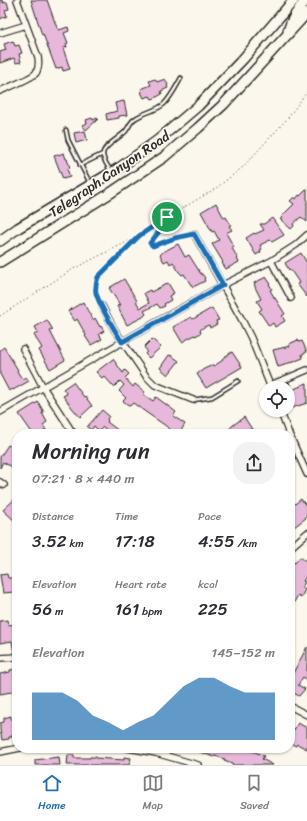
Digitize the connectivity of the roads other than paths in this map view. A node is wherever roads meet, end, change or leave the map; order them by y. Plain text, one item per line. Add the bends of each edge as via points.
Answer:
1 (17, 0) edge
2 (294, 0) edge
3 (306, 0) edge
4 (307, 13) edge
5 (26, 25) junction
6 (0, 33) edge
7 (286, 36) junction
8 (181, 78) dead end
9 (0, 91) edge
10 (66, 130) dead end
11 (103, 154) junction
12 (80, 165) junction
13 (111, 173) junction
14 (91, 185) junction
15 (194, 234) road end
16 (307, 235) edge
17 (0, 241) edge
18 (271, 260) junction
19 (0, 262) edge
20 (223, 285) junction
21 (291, 298) dead end
22 (102, 306) road end
23 (122, 342) junction
24 (23, 349) dead end
25 (307, 370) edge
26 (238, 381) dead end
27 (269, 381) edge
28 (282, 381) edge
29 (43, 387) junction
30 (193, 400) joint
31 (0, 412) edge
32 (283, 417) edge
33 (70, 429) edge
34 (288, 429) edge
35 (295, 446) edge
36 (307, 474) edge
37 (307, 533) edge
38 (295, 544) edge
39 (12, 657) edge
40 (0, 658) edge
41 (295, 708) edge
42 (306, 713) edge
43 (12, 750) edge
44 (0, 752) edge
45 (153, 753) edge
46 (198, 765) edge

1 - 5 street
2 - 13 main road, Telegraph Canyon Road via 198,106 158,140
3 - 7 main road via 298,9
4 - 7 main road, Telegraph Canyon Road
5 - 6 street
5 - 9 street via 39,60 38,68 34,75
7 - 19 main road, Telegraph Canyon Road via 224,104 164,157
8 - 11 lane via 163,104 135,118 126,131 104,149
10 - 12 lane
11 - 12 lane
11 - 13 lane
12 - 14 lane
13 - 14 main road, Telegraph Canyon Road
14 - 17 main road, Telegraph Canyon Road
15 - 20 street
16 - 18 street
18 - 20 street
18 - 21 street
20 - 23 street
20 - 27 street via 251,338
22 - 23 street
23 - 29 street
23 - 30 street via 146,376 156,385
24 - 29 street
25 - 28 street
26 - 30 lane via 212,397
29 - 31 street
29 - 33 street
32 - 34 street
35 - 36 street
37 - 38 street
39 - 40 street
41 - 42 street
43 - 44 street
45 - 46 street

